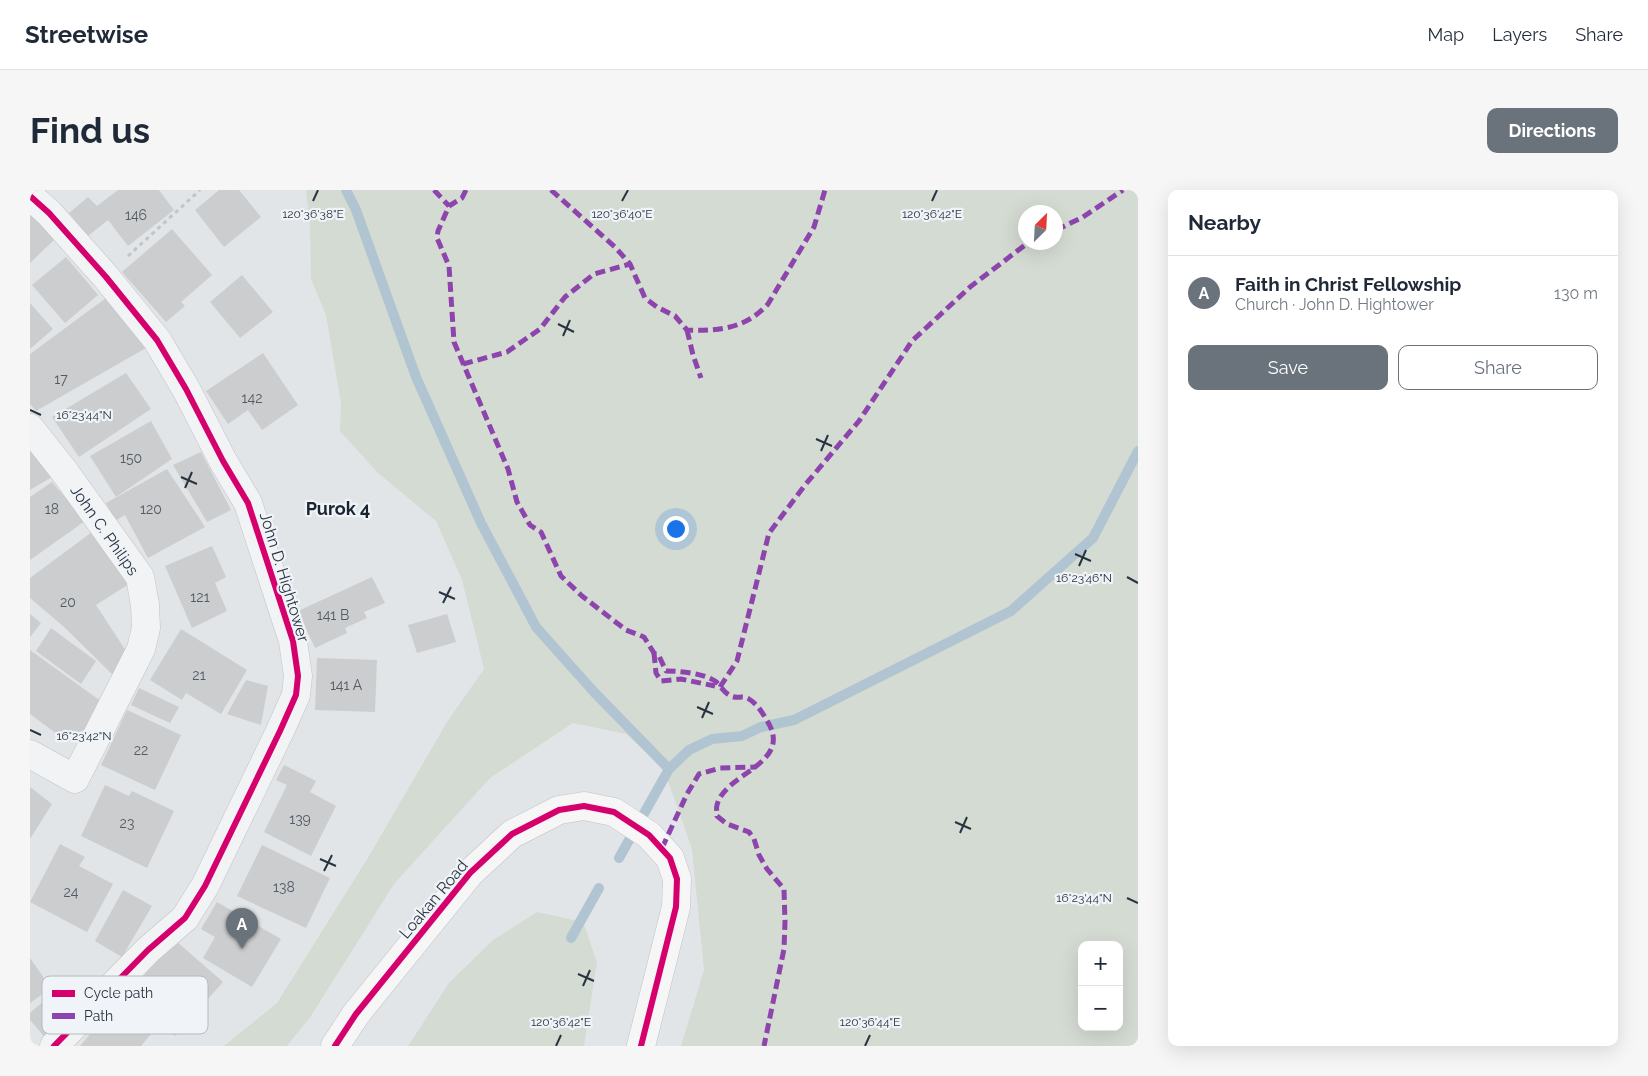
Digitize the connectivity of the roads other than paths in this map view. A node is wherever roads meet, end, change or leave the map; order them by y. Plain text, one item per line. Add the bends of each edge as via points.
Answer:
1 (30, 196) edge
2 (30, 428) edge
3 (30, 754) edge
4 (123, 976) edge
5 (66, 1034) edge
6 (54, 1046) edge
7 (335, 1046) edge
8 (641, 1046) edge

1 - 4 street, John D. Hightower via 49,212 157,340 186,389 248,503 293,641 298,676 296,695 205,886 184,918
2 - 3 street, John C. Philips via 140,577 146,628 141,649 75,779
5 - 6 street, John D. Hightower
7 - 8 main road, Loakan Road via 356,1014 470,873 512,834 559,810 584,806 614,812 639,828 670,858 678,880 676,906

